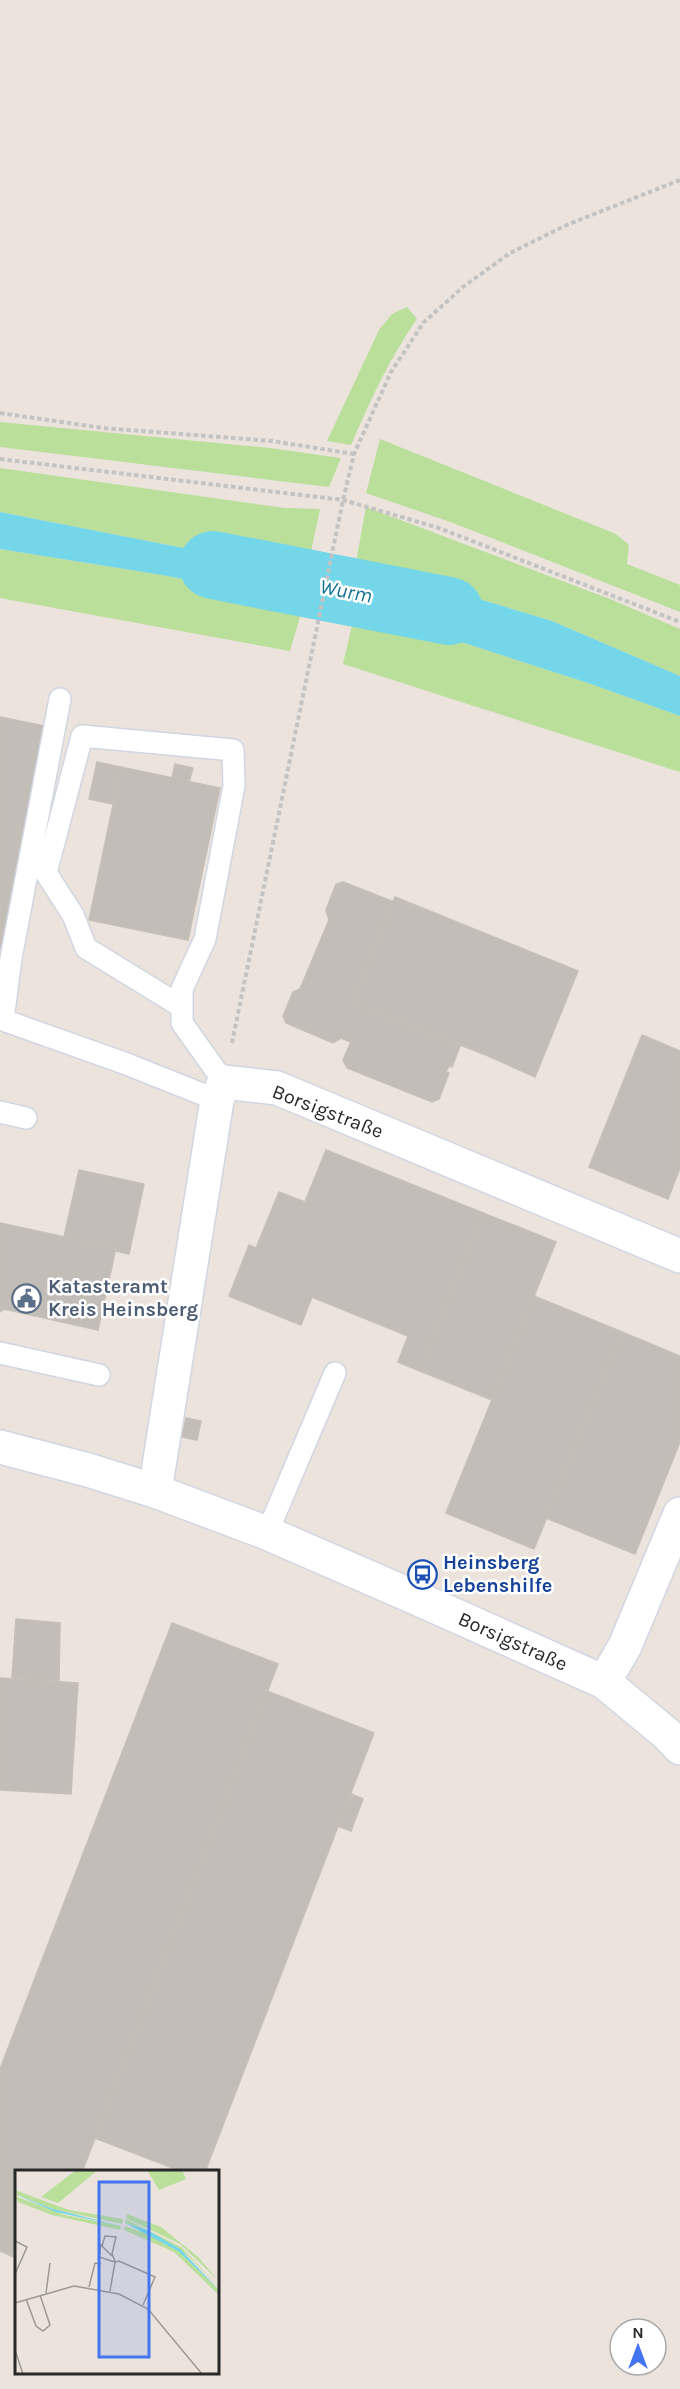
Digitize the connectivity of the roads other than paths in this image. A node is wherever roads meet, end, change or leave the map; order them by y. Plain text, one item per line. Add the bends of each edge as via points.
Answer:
1 (60, 699) dead end
2 (182, 1007) junction
3 (221, 1091) junction
4 (0, 1112) edge
5 (26, 1118) dead end
6 (680, 1256) edge
7 (0, 1353) edge
8 (335, 1372) dead end
9 (99, 1375) dead end
10 (0, 1447) edge
11 (155, 1491) junction
12 (680, 1514) edge
13 (267, 1533) junction
14 (604, 1682) junction
15 (680, 1748) edge

1 - 3 lane via 3,1020 124,1063
2 - 2 lane via 182,989 205,939 234,786 233,750 82,736 46,873 73,915 86,948
2 - 3 lane via 182,1023
3 - 6 street, Borsigstraße via 278,1088
3 - 11 street
4 - 5 lane
7 - 9 lane
8 - 13 lane
10 - 11 street, Borsigstraße
11 - 13 street, Borsigstraße
12 - 14 street via 625,1646
13 - 14 street, Borsigstraße
14 - 15 street, Borsigstraße

